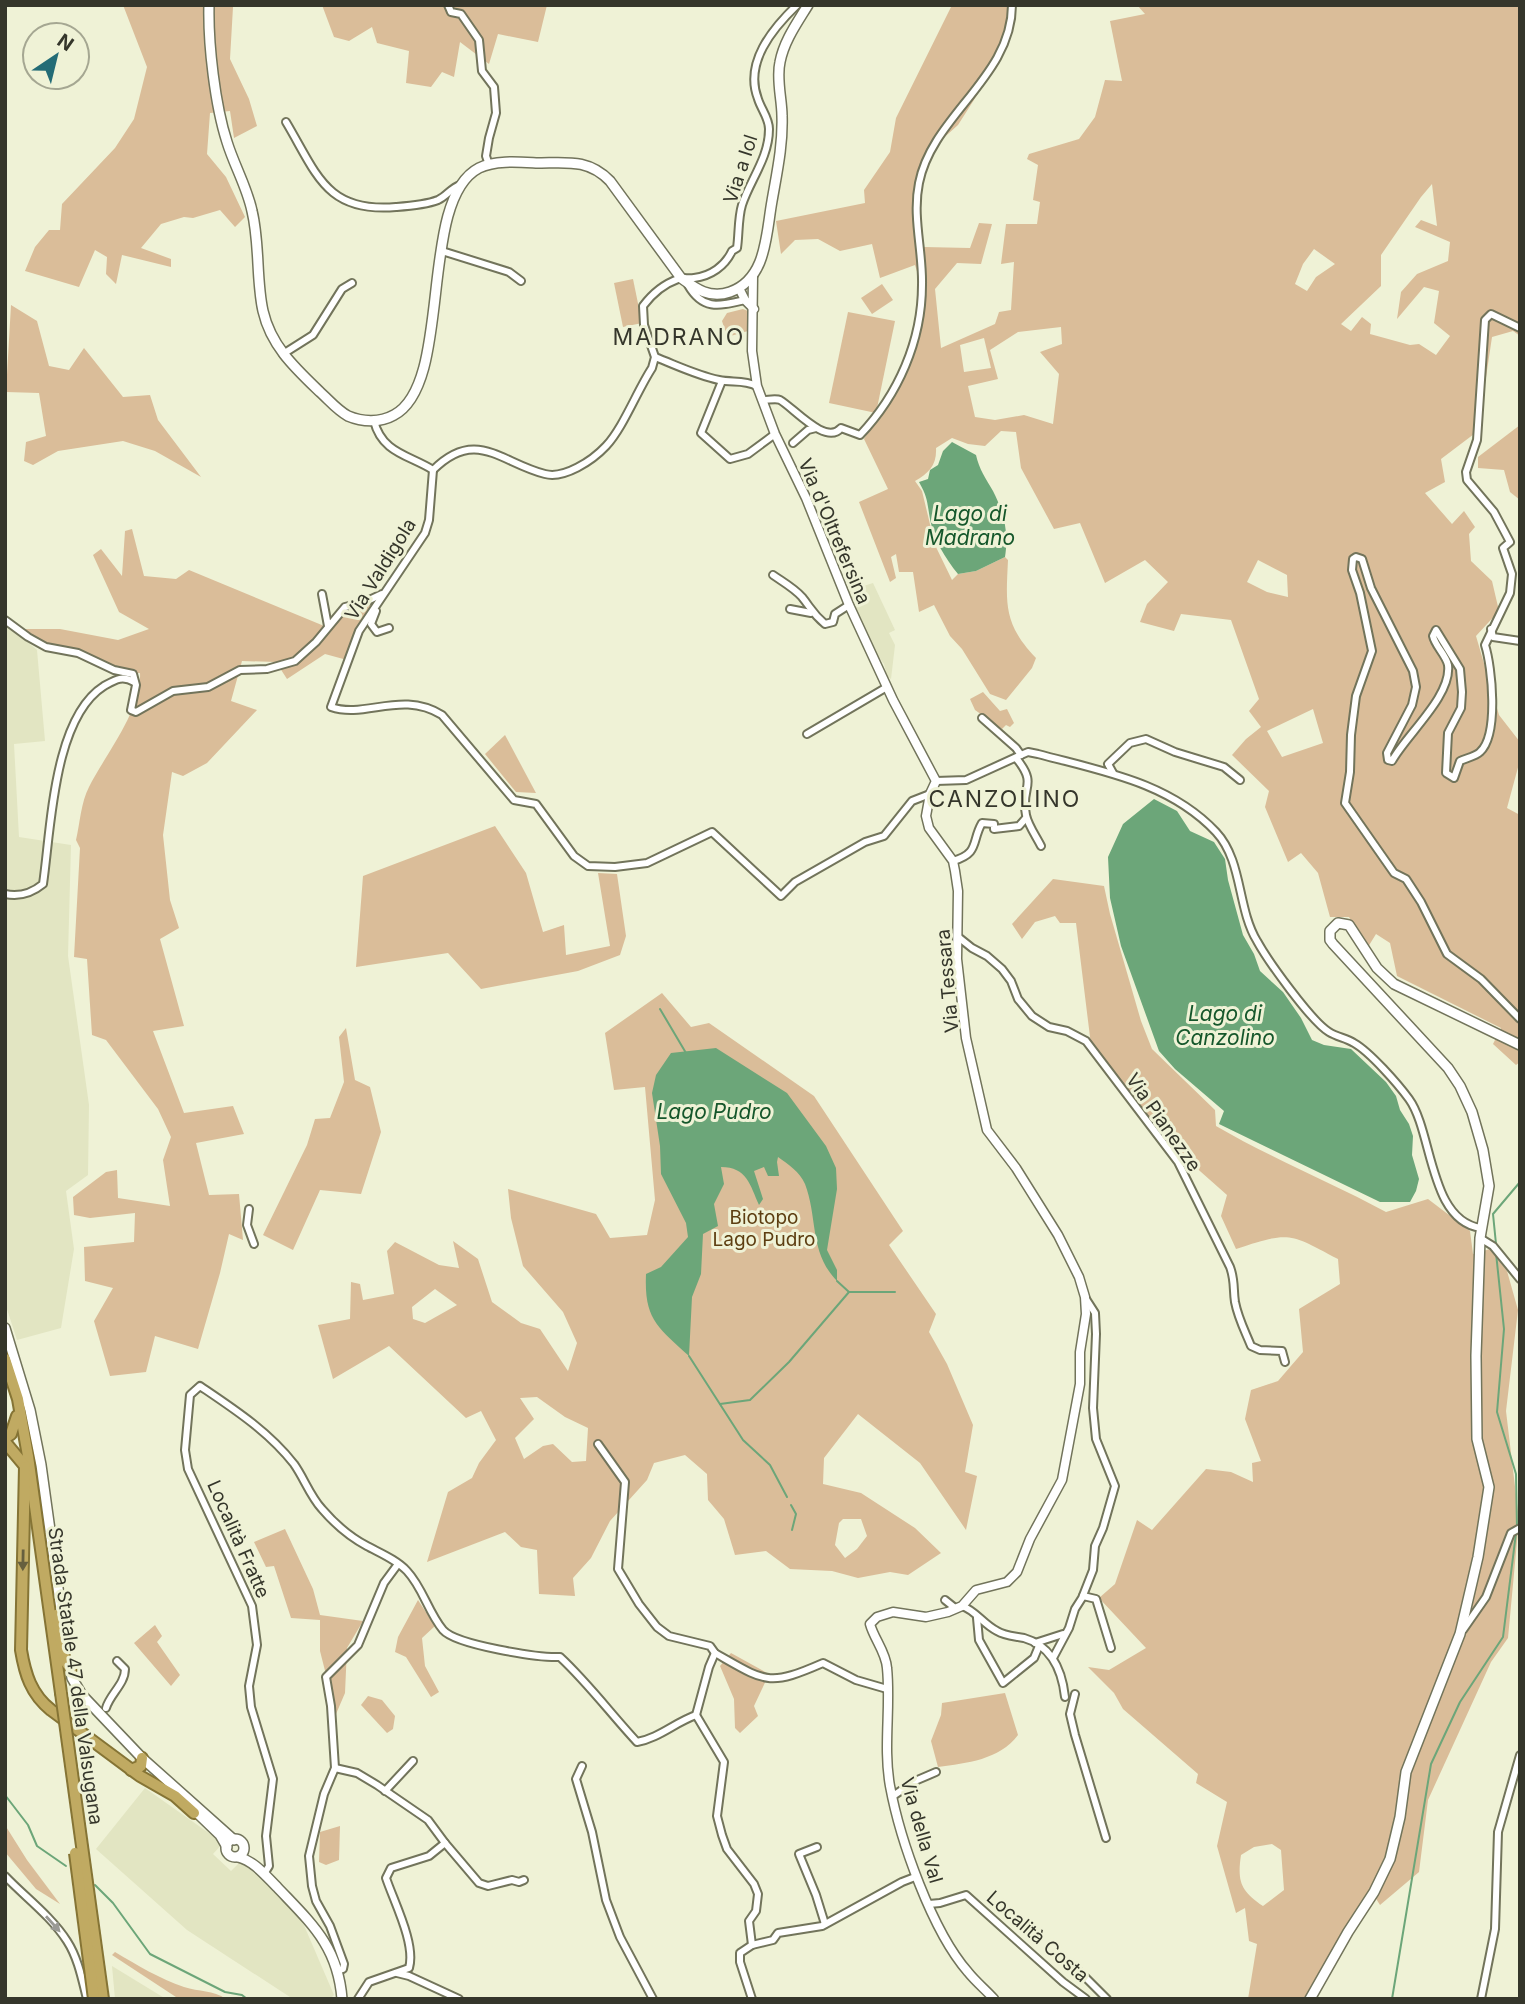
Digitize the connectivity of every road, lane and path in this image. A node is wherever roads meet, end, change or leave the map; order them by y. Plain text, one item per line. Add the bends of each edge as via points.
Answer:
1 (209, 5) edge
2 (448, 5) edge
3 (797, 5) edge
4 (808, 5) edge
5 (1012, 5) edge
6 (286, 122) dead end
7 (489, 164) junction
8 (460, 184) junction
9 (442, 251) junction
10 (753, 276) junction
11 (683, 279) junction
12 (521, 281) dead end
13 (352, 283) dead end
14 (739, 288) junction
15 (745, 300) junction
16 (754, 309) junction
17 (1520, 328) edge
18 (283, 354) junction
19 (655, 357) junction
20 (652, 368) junction
21 (661, 373) dead end
22 (722, 381) junction
23 (757, 386) junction
24 (764, 400) junction
25 (374, 421) junction
26 (816, 428) junction
27 (775, 434) junction
28 (793, 443) dead end
29 (433, 470) junction
30 (1520, 572) edge
31 (1512, 574) junction
32 (773, 575) dead end
33 (322, 594) dead end
34 (384, 594) junction
35 (849, 605) junction
36 (790, 609) dead end
37 (811, 613) junction
38 (5, 620) edge
39 (328, 626) junction
40 (389, 628) dead end
41 (1491, 629) junction
42 (1520, 641) edge
43 (134, 682) junction
44 (887, 687) junction
45 (982, 718) dead end
46 (807, 734) dead end
47 (1018, 757) junction
48 (1113, 773) junction
49 (936, 780) junction
50 (1240, 780) dead end
51 (930, 794) junction
52 (1026, 818) junction
53 (1041, 846) dead end
54 (953, 861) junction
55 (5, 894) edge
56 (957, 936) junction
57 (1520, 1019) edge
58 (1520, 1045) edge
59 (248, 1209) dead end
60 (1481, 1233) junction
61 (254, 1244) dead end
62 (1520, 1279) edge
63 (1085, 1297) junction
64 (5, 1328) edge
65 (5, 1360) edge
66 (1285, 1362) dead end
67 (5, 1374) edge
68 (17, 1416) junction
69 (5, 1440) edge
70 (598, 1444) dead end
71 (25, 1467) junction
72 (1520, 1528) edge
73 (40, 1553) junction
74 (398, 1564) junction
75 (1083, 1596) junction
76 (945, 1600) dead end
77 (959, 1607) junction
78 (977, 1618) junction
79 (1065, 1633) junction
80 (1460, 1634) junction
81 (1037, 1645) junction
82 (1111, 1648) dead end
83 (715, 1653) junction
84 (1053, 1658) junction
85 (117, 1661) dead end
86 (71, 1669) junction
87 (887, 1689) junction
88 (58, 1693) junction
89 (1075, 1694) dead end
90 (1065, 1697) dead end
91 (106, 1708) dead end
92 (696, 1715) junction
93 (1520, 1755) edge
94 (142, 1758) junction
95 (414, 1761) dead end
96 (582, 1766) dead end
97 (335, 1768) junction
98 (131, 1770) junction
99 (936, 1772) dead end
100 (385, 1791) junction
101 (180, 1793) junction
102 (893, 1796) junction
103 (194, 1813) junction
104 (1107, 1838) dead end
105 (230, 1843) junction
106 (445, 1843) junction
107 (244, 1846) junction
108 (817, 1847) dead end
109 (238, 1857) junction
110 (260, 1870) junction
111 (5, 1876) edge
112 (915, 1877) junction
113 (524, 1880) dead end
114 (929, 1904) junction
115 (825, 1924) junction
116 (752, 1945) junction
117 (1074, 1966) dead end
118 (337, 1971) junction
119 (396, 1973) junction
120 (87, 1999) edge
121 (94, 1999) edge
122 (103, 1999) edge
123 (342, 1999) edge
124 (358, 1999) edge
125 (459, 1999) edge
126 (653, 1999) edge
127 (752, 1999) edge
128 (995, 1999) edge
129 (1086, 1999) edge
130 (1107, 1999) edge
131 (1310, 1999) edge
132 (1481, 1999) edge

1 - 18 main road via 218,109 252,208 263,309
2 - 7 street via 451,12 461,14 479,40 482,71 494,88 496,113 486,156
3 - 11 street, Via a Iol via 768,39 754,71 753,82 769,129 764,156 741,206 737,248 713,272
4 - 10 main road via 784,47 779,66 782,147 763,252
5 - 26 street via 1000,51 952,118 919,183 922,285 916,336 899,381 860,435 841,428 831,433
6 - 8 street via 323,184 349,203 381,208 420,205 440,200
7 - 8 main road
7 - 11 main road via 586,164 600,170
8 - 9 main road
9 - 12 street via 509,272
9 - 25 main road via 418,391 393,416
10 - 14 main road
10 - 16 street, Via d'Oltrefersina
11 - 14 main road via 709,294
11 - 15 street via 710,305
11 - 19 street, Via a Iol via 659,289 643,306
13 - 18 street via 342,289 313,335
14 - 15 street
15 - 16 street
16 - 23 street, Via d'Oltrefersina via 752,351
17 - 31 street via 1491,314 1485,320 1477,439 1466,472 1510,541 1503,548
18 - 25 main road via 335,407
19 - 20 street
19 - 22 street
20 - 21 street
20 - 29 street via 607,446 564,474 546,475 491,451 469,450 446,457
22 - 23 street via 741,380
22 - 27 street via 701,433 730,459 748,454
23 - 24 street, Via d'Oltrefersina
24 - 26 street via 779,399
24 - 27 street, Via d'Oltrefersina
25 - 29 street via 376,431 392,449
26 - 28 street
27 - 35 street, Via d'Oltrefersina
29 - 34 street, Via Valdigola via 425,533
30 - 31 street
31 - 41 street via 1509,597
32 - 37 street via 796,591
33 - 39 street
34 - 39 street via 345,607
34 - 40 street via 371,624 377,632
34 - 51 street, Via Valdigola via 359,631 331,707 385,704 431,708 455,729 514,800 536,804 574,856 588,866 647,863 712,832 781,896 795,881 884,836 912,801
35 - 37 street via 827,624
35 - 44 street, Via d'Oltrefersina
36 - 37 street
38 - 43 street via 46,647 78,653 133,674
39 - 43 street via 295,661 240,670 208,687 173,691 136,712 131,709
41 - 42 street via 1493,637
41 - 57 street via 1485,645 1492,678 1491,730 1482,751 1460,761 1454,778 1446,773 1448,733 1461,708 1462,692 1460,669 1436,630 1433,636 1448,664 1447,678 1437,702 1390,761 1387,753 1412,705 1416,687 1362,559 1353,559 1372,651 1356,696 1345,803 1394,873 1406,879 1447,954 1481,979
43 - 55 street via 118,678 93,693 81,711 56,778 43,884 33,892
44 - 46 street
44 - 49 street, Via d'Oltrefersina
45 - 47 street via 1016,748
47 - 48 street via 1028,752
47 - 49 street via 966,780
47 - 52 street via 1027,772
48 - 50 street via 1108,764 1130,743 1146,740 1224,768
48 - 60 street via 1167,794 1215,830 1231,856 1255,939 1315,1019 1329,1032 1355,1043 1411,1102 1443,1197
49 - 51 street
51 - 54 street, Via Tessara via 929,828
52 - 53 street
52 - 54 street via 1019,826 994,829 994,824 982,823 971,853
54 - 56 street, Via Tessara
56 - 63 street, Via Tessara via 967,1038 987,1130 1058,1234
56 - 66 street, Via Pianezze via 1002,969 1032,1016 1086,1041 1107,1067 1178,1162 1236,1280 1238,1318 1251,1346 1282,1351
58 - 60 main road via 1394,984 1377,968 1349,925 1338,923 1330,931 1333,944 1460,1086 1472,1112 1489,1186
59 - 61 street via 247,1225
60 - 62 street
60 - 80 main road via 1477,1439 1489,1487
63 - 75 street via 1095,1313 1096,1439 1115,1486
63 - 77 street via 1080,1384 1062,1480 1017,1572 1007,1582 975,1590
64 - 86 main road via 30,1410
65 - 73 highway, Strada Statale 47 della Valsugana via 20,1410
67 - 68 highway, Strada Statale 47 della Valsugana
68 - 69 highway
68 - 71 highway, Strada Statale 47 della Valsugana
69 - 71 highway
70 - 83 street via 625,1482 618,1569 629,1589 669,1636 710,1646
71 - 88 highway, Strada Statale 47 della Valsugana
71 -> 98 highway via 22,1650 28,1679 44,1704
72 - 80 street via 1513,1533 1486,1597
73 - 86 highway via 49,1573 65,1661
73 - 88 highway, Strada Statale 47 della Valsugana
74 - 92 street via 417,1583 445,1633 541,1658 560,1657 637,1742 652,1740
74 - 97 street via 384,1583 358,1645 326,1677
74 - 110 street, Località Fratte via 340,1527 320,1507 300,1472 274,1441 200,1386 190,1395 188,1469 252,1606 257,1645 249,1686 251,1707 272,1779 268,1866
75 - 79 street
75 - 82 street via 1096,1599
76 - 77 street
77 - 78 street via 974,1612
77 - 87 street, Via della Val via 926,1617 893,1612 870,1624 885,1658
78 - 81 street via 1002,1634
78 - 81 street via 979,1640 1003,1683 1034,1658
79 - 81 street
79 - 84 street
80 - 131 main road via 1406,1772 1390,1859
81 - 84 street
83 - 87 street via 768,1680 823,1663
83 - 92 street
84 - 90 street
85 - 91 street via 125,1677
86 - 94 main road via 82,1695
87 - 102 street, Via della Val
88 - 121 highway, Strada Statale 47 della Valsugana, bridge
88 - 122 highway, Strada Statale 47 della Valsugana, bridge
89 - 104 street via 1070,1714 1074,1735
92 - 116 street via 724,1762 717,1816 722,1835 758,1894 749,1921
93 - 132 street via 1498,1832 1495,1929
94 - 98 highway via 141,1766
94 - 101 main road
95 - 100 street
96 - 126 street via 576,1779 606,1900
97 - 100 street via 357,1773
97 - 118 street via 309,1856 316,1901 344,1964
98 - 103 highway via 167,1790
99 - 102 street
100 - 106 street via 428,1820
101 - 103 main road
101 - 105 main road
102 - 112 street, Via della Val
103 - 105 main road
105 - 107 main road via 239,1840
105 - 109 main road via 229,1855
106 - 113 street via 479,1883 488,1886
106 - 119 street via 429,1856 391,1868 386,1878 412,1958 409,1968
107 - 109 main road
107 - 110 main road
108 - 115 street via 799,1854
109 - 110 main road
110 - 118 main road via 317,1928
111 -> 120 street via 68,1942
112 - 114 street, Via della Val
112 - 115 street
114 - 128 street, Via della Val via 967,1971
114 - 129 street, Località Costa via 966,1895
115 - 116 street via 778,1933 773,1940
116 - 127 street via 740,1953
117 - 130 street, Località Costa
118 - 123 main road
119 - 124 street via 369,1982
119 - 125 street

